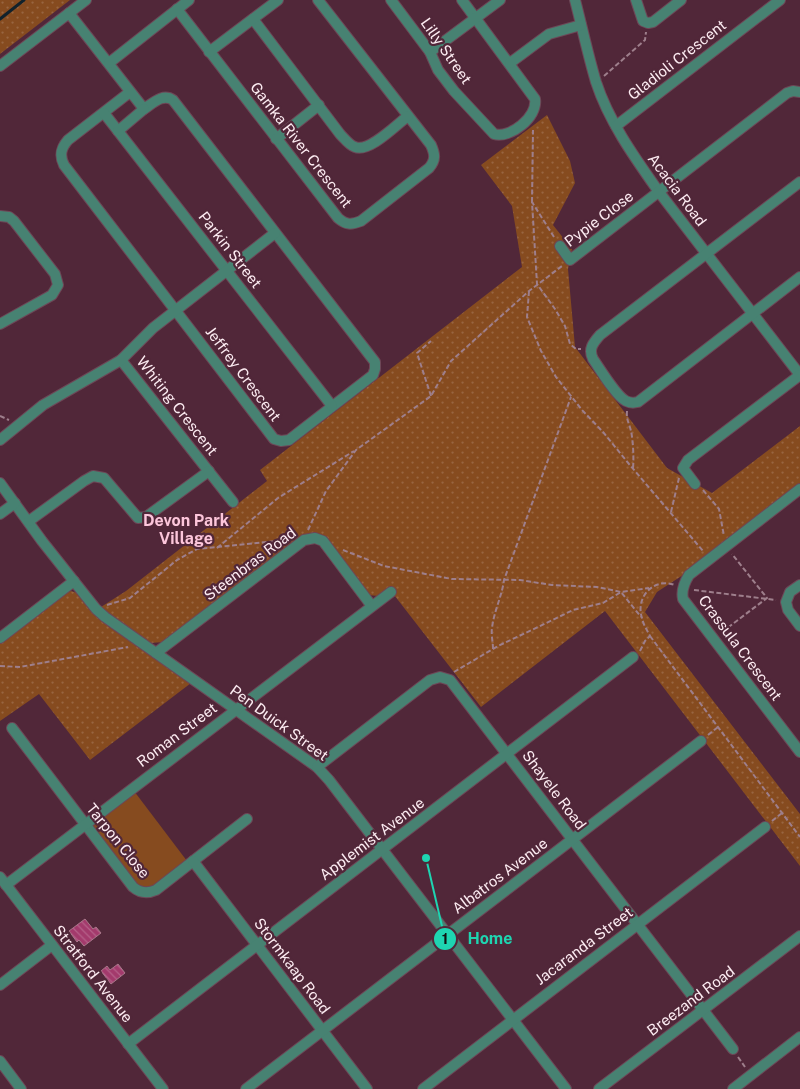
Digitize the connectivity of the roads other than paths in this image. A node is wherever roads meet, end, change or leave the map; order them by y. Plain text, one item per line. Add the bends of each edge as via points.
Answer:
1 (86, 0) edge
2 (189, 0) edge
3 (278, 0) edge
4 (318, 0) edge
5 (391, 0) edge
6 (462, 0) edge
7 (500, 0) edge
8 (575, 0) edge
9 (636, 0) edge
10 (681, 0) edge
11 (780, 0) edge
12 (177, 9) junction
13 (69, 13) junction
14 (476, 18) junction
15 (253, 19) junction
16 (581, 24) junction
17 (209, 52) junction
18 (430, 52) junction
19 (109, 63) junction
20 (510, 63) junction
21 (0, 66) edge
22 (130, 92) junction
23 (800, 92) edge
24 (319, 105) junction
25 (144, 109) junction
26 (104, 113) junction
27 (408, 116) junction
28 (616, 126) junction
29 (118, 131) junction
30 (276, 139) junction
31 (800, 182) edge
32 (659, 192) junction
33 (0, 216) edge
34 (275, 234) junction
35 (560, 246) road end
36 (707, 254) junction
37 (227, 271) junction
38 (800, 277) edge
39 (176, 310) junction
40 (753, 314) junction
41 (0, 324) edge
42 (121, 360) junction
43 (800, 375) edge
44 (332, 406) junction
45 (0, 440) edge
46 (209, 471) junction
47 (0, 483) edge
48 (695, 484) road end
49 (800, 489) edge
50 (233, 502) dead end
51 (15, 503) junction
52 (0, 514) edge
53 (28, 522) junction
54 (74, 581) junction
55 (800, 585) edge
56 (390, 592) dead end
57 (371, 606) junction
58 (800, 626) edge
59 (0, 638) edge
60 (156, 653) junction
61 (633, 657) road end
62 (236, 709) junction
63 (12, 728) dead end
64 (701, 741) dead end
65 (800, 752) edge
66 (507, 754) junction
67 (317, 767) junction
68 (247, 819) dead end
69 (85, 824) junction
70 (764, 827) road end
71 (572, 839) junction
72 (382, 849) junction
73 (192, 861) junction
74 (3, 881) edge
75 (638, 924) junction
76 (448, 934) junction
77 (800, 936) edge
78 (52, 945) junction
79 (257, 945) junction
80 (0, 985) edge
81 (703, 1010) junction
82 (513, 1020) junction
83 (322, 1030) junction
84 (800, 1037) edge
85 (128, 1044) junction
86 (733, 1049) road end
87 (0, 1061) edge
88 (21, 1089) edge
89 (163, 1089) edge
90 (246, 1089) edge
91 (367, 1089) edge
92 (422, 1089) edge
93 (566, 1089) edge
94 (600, 1089) edge
95 (733, 1089) edge

1 - 13 street
2 - 12 street
3 - 15 street
4 - 27 street, Gamka River Crescent
5 - 18 street, Lilly Street
6 - 14 street
7 - 14 street
8 - 16 street, Acacia Road
9 - 10 street via 643,21 650,23
11 - 28 street, Gladioli Crescent
12 - 17 street, Gamka River Crescent
12 - 19 street
13 - 19 street
13 - 21 street
14 - 18 street
14 - 20 street
15 - 17 street
15 - 24 street
16 - 20 street via 549,34
16 - 28 street, Acacia Road via 596,82
17 - 30 street, Gamka River Crescent
18 - 20 street, Lilly Street via 438,70 454,91 494,134 500,136 512,132 532,114 536,104
19 - 22 street
22 - 25 street
22 - 26 street, Jeffrey Crescent
23 - 32 street, Pypie Close via 787,93
24 - 27 street via 347,142 362,149 371,146
24 - 30 street
25 - 29 street, Jeffrey Crescent
25 - 34 street, Jeffrey Crescent via 164,97 173,100
26 - 29 street, Parkin Street
26 - 39 street, Jeffrey Crescent via 64,144 61,159
27 - 30 street, Gamka River Crescent via 431,145 433,163 361,221 350,224 338,218
28 - 32 street, Acacia Road
29 - 37 street, Parkin Street
31 - 36 street
32 - 35 street, Pypie Close via 570,260
32 - 36 street, Acacia Road
33 - 41 street via 14,220 55,274 58,285 52,295
34 - 37 street, Whiting Crescent
34 - 44 street, Jeffrey Crescent via 375,362 373,375
36 - 40 street, Acacia Road
36 - 40 street via 594,342 590,354 620,396 632,403 638,402
37 - 39 street, Whiting Crescent
37 - 44 street, Parkin Street
38 - 40 street
39 - 42 street, Whiting Crescent
39 - 44 street, Jeffrey Crescent via 274,439 289,440
40 - 43 street, Acacia Road
42 - 45 street, Whiting Crescent via 43,405
42 - 46 street, Whiting Crescent
43 - 48 street via 688,460 683,468
46 - 50 street, Whiting Crescent
46 - 53 street, Whiting Crescent via 146,517 138,518 109,482 93,476
47 - 51 street, Pen Duick Street
49 - 65 street, Crassula Crescent via 689,575 682,588 683,599
51 - 52 street
51 - 53 street, Pen Duick Street
53 - 54 street, Pen Duick Street
54 - 59 street
54 - 60 street, Pen Duick Street via 96,609
55 - 58 street via 790,592 786,602
56 - 57 street, Roman Street
57 - 60 street, Steenbras Road via 328,548 319,539 311,538 304,540
57 - 62 street, Roman Street
60 - 62 street, Pen Duick Street
61 - 66 street, Applemist Avenue
62 - 67 street, Pen Duick Street
62 - 69 street, Roman Street
63 - 69 street, Tarpon Close
64 - 71 street, Albatros Avenue
66 - 67 street, Shayele Road via 450,680 440,677 430,680
66 - 71 street, Shayele Road
66 - 72 street, Applemist Avenue
67 - 72 street, Pen Duick Street
68 - 73 street, Tarpon Close
69 - 73 street, Tarpon Close via 139,891 156,890
69 - 74 street, Roman Street
70 - 75 street, Jacaranda Street
71 - 75 street, Shayele Road
71 - 76 street, Albatros Avenue
72 - 76 street, Pen Duick Street
72 - 79 street, Applemist Avenue
73 - 79 street, Stormkaap Road
74 - 78 street, Stratford Avenue
75 - 81 street, Shayele Road
75 - 82 street, Jacaranda Street
76 - 82 street, Pen Duick Street
76 - 83 street, Albatros Avenue
77 - 81 street, Breezand Road
78 - 80 street
78 - 85 street, Stratford Avenue
79 - 83 street, Stormkaap Road
79 - 85 street, Applemist Avenue
81 - 86 street, Shayele Road
81 - 94 street, Breezand Road
82 - 92 street, Jacaranda Street
82 - 93 street, Pen Duick Street
83 - 90 street, Albatros Avenue
83 - 91 street, Stormkaap Road
84 - 95 street
85 - 89 street, Stratford Avenue
87 - 88 street

